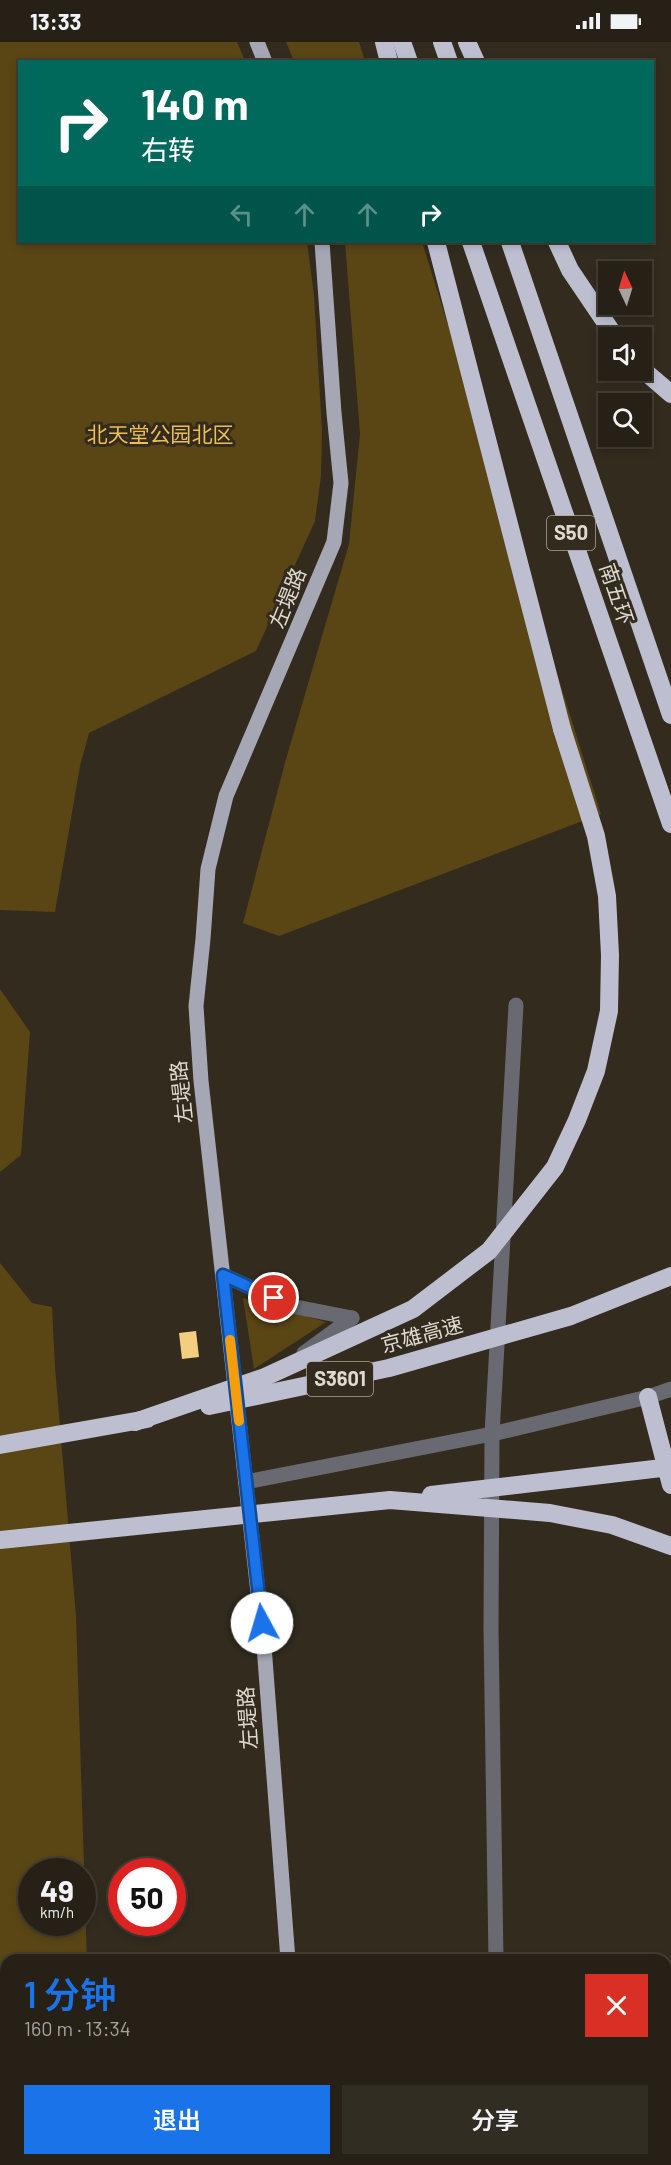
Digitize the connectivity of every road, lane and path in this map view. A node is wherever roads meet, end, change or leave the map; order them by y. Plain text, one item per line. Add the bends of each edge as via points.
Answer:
1 (257, 42) edge
2 (384, 42) edge
3 (402, 42) edge
4 (442, 42) edge
5 (467, 42) edge
6 (264, 60) edge
7 (389, 60) edge
8 (408, 60) edge
9 (448, 60) edge
10 (475, 60) edge
11 (322, 243) edge
12 (436, 243) edge
13 (471, 243) edge
14 (510, 243) edge
15 (557, 243) edge
16 (609, 327) edge
17 (652, 378) edge
18 (671, 394) edge
19 (671, 715) edge
20 (671, 824) edge
21 (516, 1005) dead end
22 (223, 1275) junction
23 (671, 1276) edge
24 (671, 1389) edge
25 (648, 1397) junction
26 (238, 1414) junction
27 (135, 1422) junction
28 (492, 1434) junction
29 (0, 1445) edge
30 (671, 1467) edge
31 (246, 1482) junction
32 (671, 1485) edge
33 (390, 1500) junction
34 (0, 1540) edge
35 (671, 1546) edge
36 (288, 1954) edge
37 (496, 1954) edge

1 - 6 main road
2 - 7 highway
3 - 8 highway
4 - 9 highway
5 - 10 highway
11 - 22 main road, 左堤路 via 341,483 334,542 226,796 208,868 196,1006
12 - 27 highway, bridge via 562,729 596,836 607,896 610,955 609,1011 596,1071 555,1167 489,1251 413,1309 265,1377
13 - 20 highway, 南五环 / S50
14 - 19 highway, 南五环 / S50
15 - 16 highway via 570,270
17 - 18 highway
21 - 28 street
22 - 26 main road, 左堤路
22 - 26 street via 291,1306 352,1317 294,1361
23 - 27 highway, 京雄高速 / S3601, bridge via 571,1316 389,1368
24 - 25 street
25 - 28 street
25 - 32 highway
26 - 31 main road, 左堤路
27 - 29 highway, 京雄高速 / S3601, bridge
28 - 31 street
28 - 37 street
30 - 33 highway, bridge
31 - 36 main road, 左堤路 via 264,1646
33 - 34 highway, bridge
33 - 35 highway, bridge via 550,1513 612,1526

